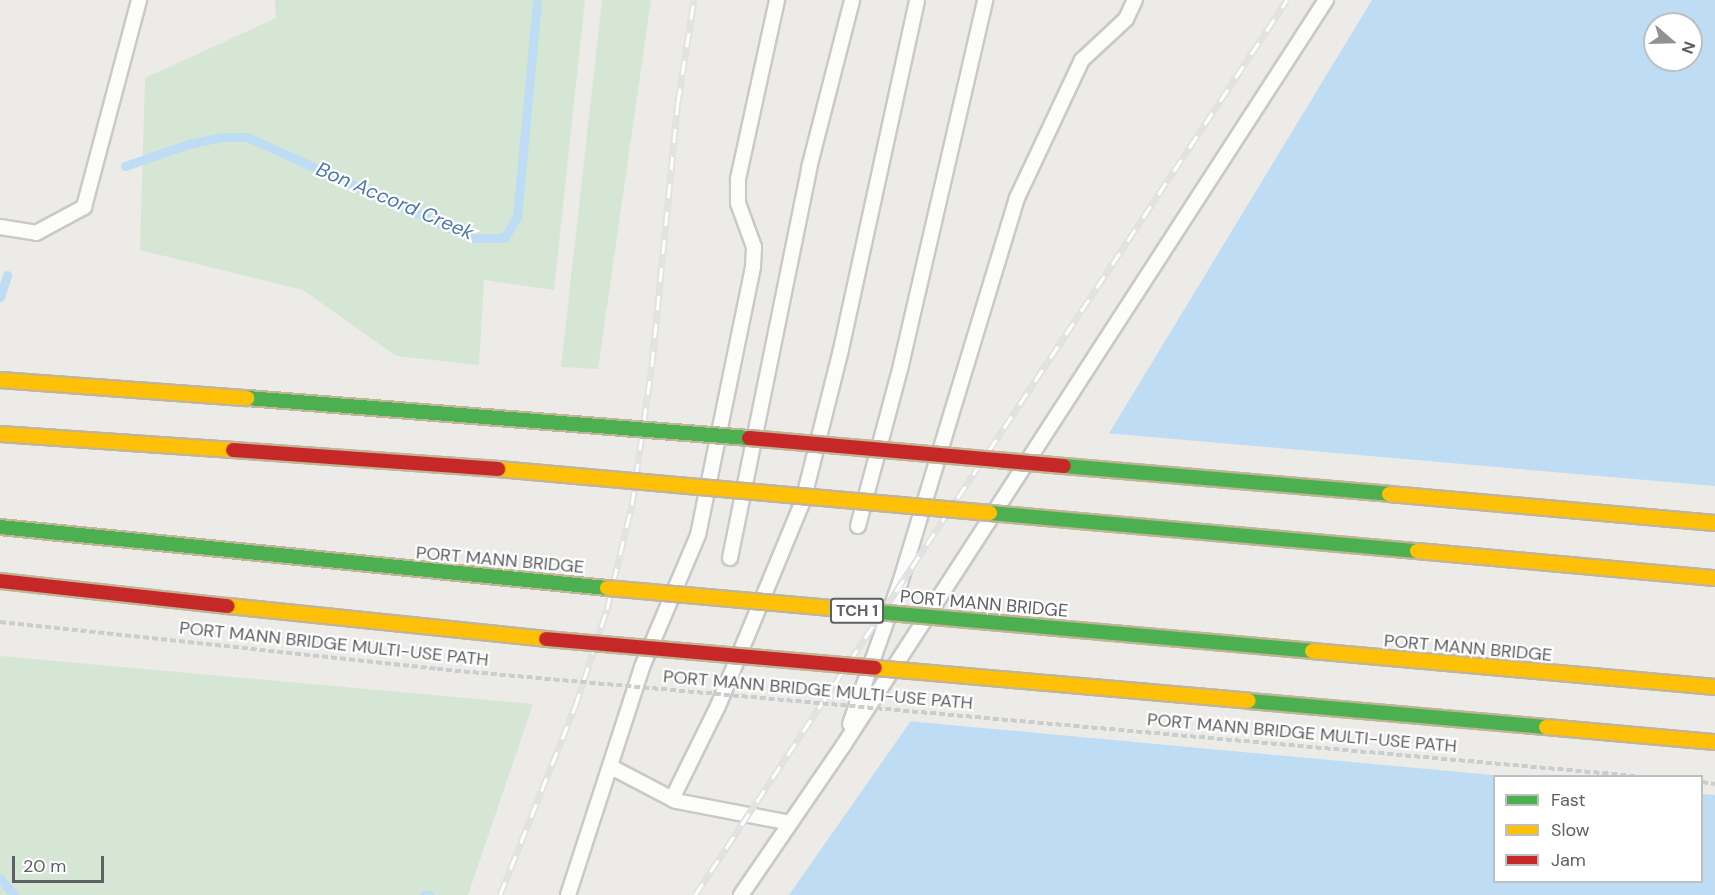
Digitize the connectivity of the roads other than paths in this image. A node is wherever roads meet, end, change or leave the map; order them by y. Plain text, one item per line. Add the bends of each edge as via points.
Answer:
1 (139, 0) edge
2 (777, 0) edge
3 (852, 0) edge
4 (917, 0) edge
5 (985, 0) edge
6 (1135, 0) edge
7 (1326, 0) edge
8 (0, 227) edge
9 (0, 380) edge
10 (0, 434) edge
11 (1715, 523) edge
12 (858, 526) dead end
13 (0, 527) edge
14 (730, 558) dead end
15 (1715, 578) edge
16 (0, 582) edge
17 (1715, 687) edge
18 (1715, 742) edge
19 (843, 746) junction
20 (611, 767) junction
21 (672, 799) junction
22 (790, 823) junction
23 (568, 895) edge
24 (741, 895) edge

1 - 8 lane via 84,207 36,233
2 - 20 lane via 738,179 738,203 754,247 753,267 698,535 642,667
3 - 14 lane via 809,168
4 - 21 lane via 840,354 803,501 718,706
5 - 12 lane via 901,366
6 - 19 lane via 1126,19 1082,60 1017,198 900,583
7 - 19 lane
9 - 11 highway, bridge via 465,413
10 - 15 highway, bridge via 459,466
13 - 17 highway, PORT MANN BRIDGE / TCH 1, bridge via 448,574
16 - 18 highway, bridge via 442,630
19 - 22 lane
20 - 21 lane
20 - 23 lane
21 - 22 lane
22 - 24 lane

